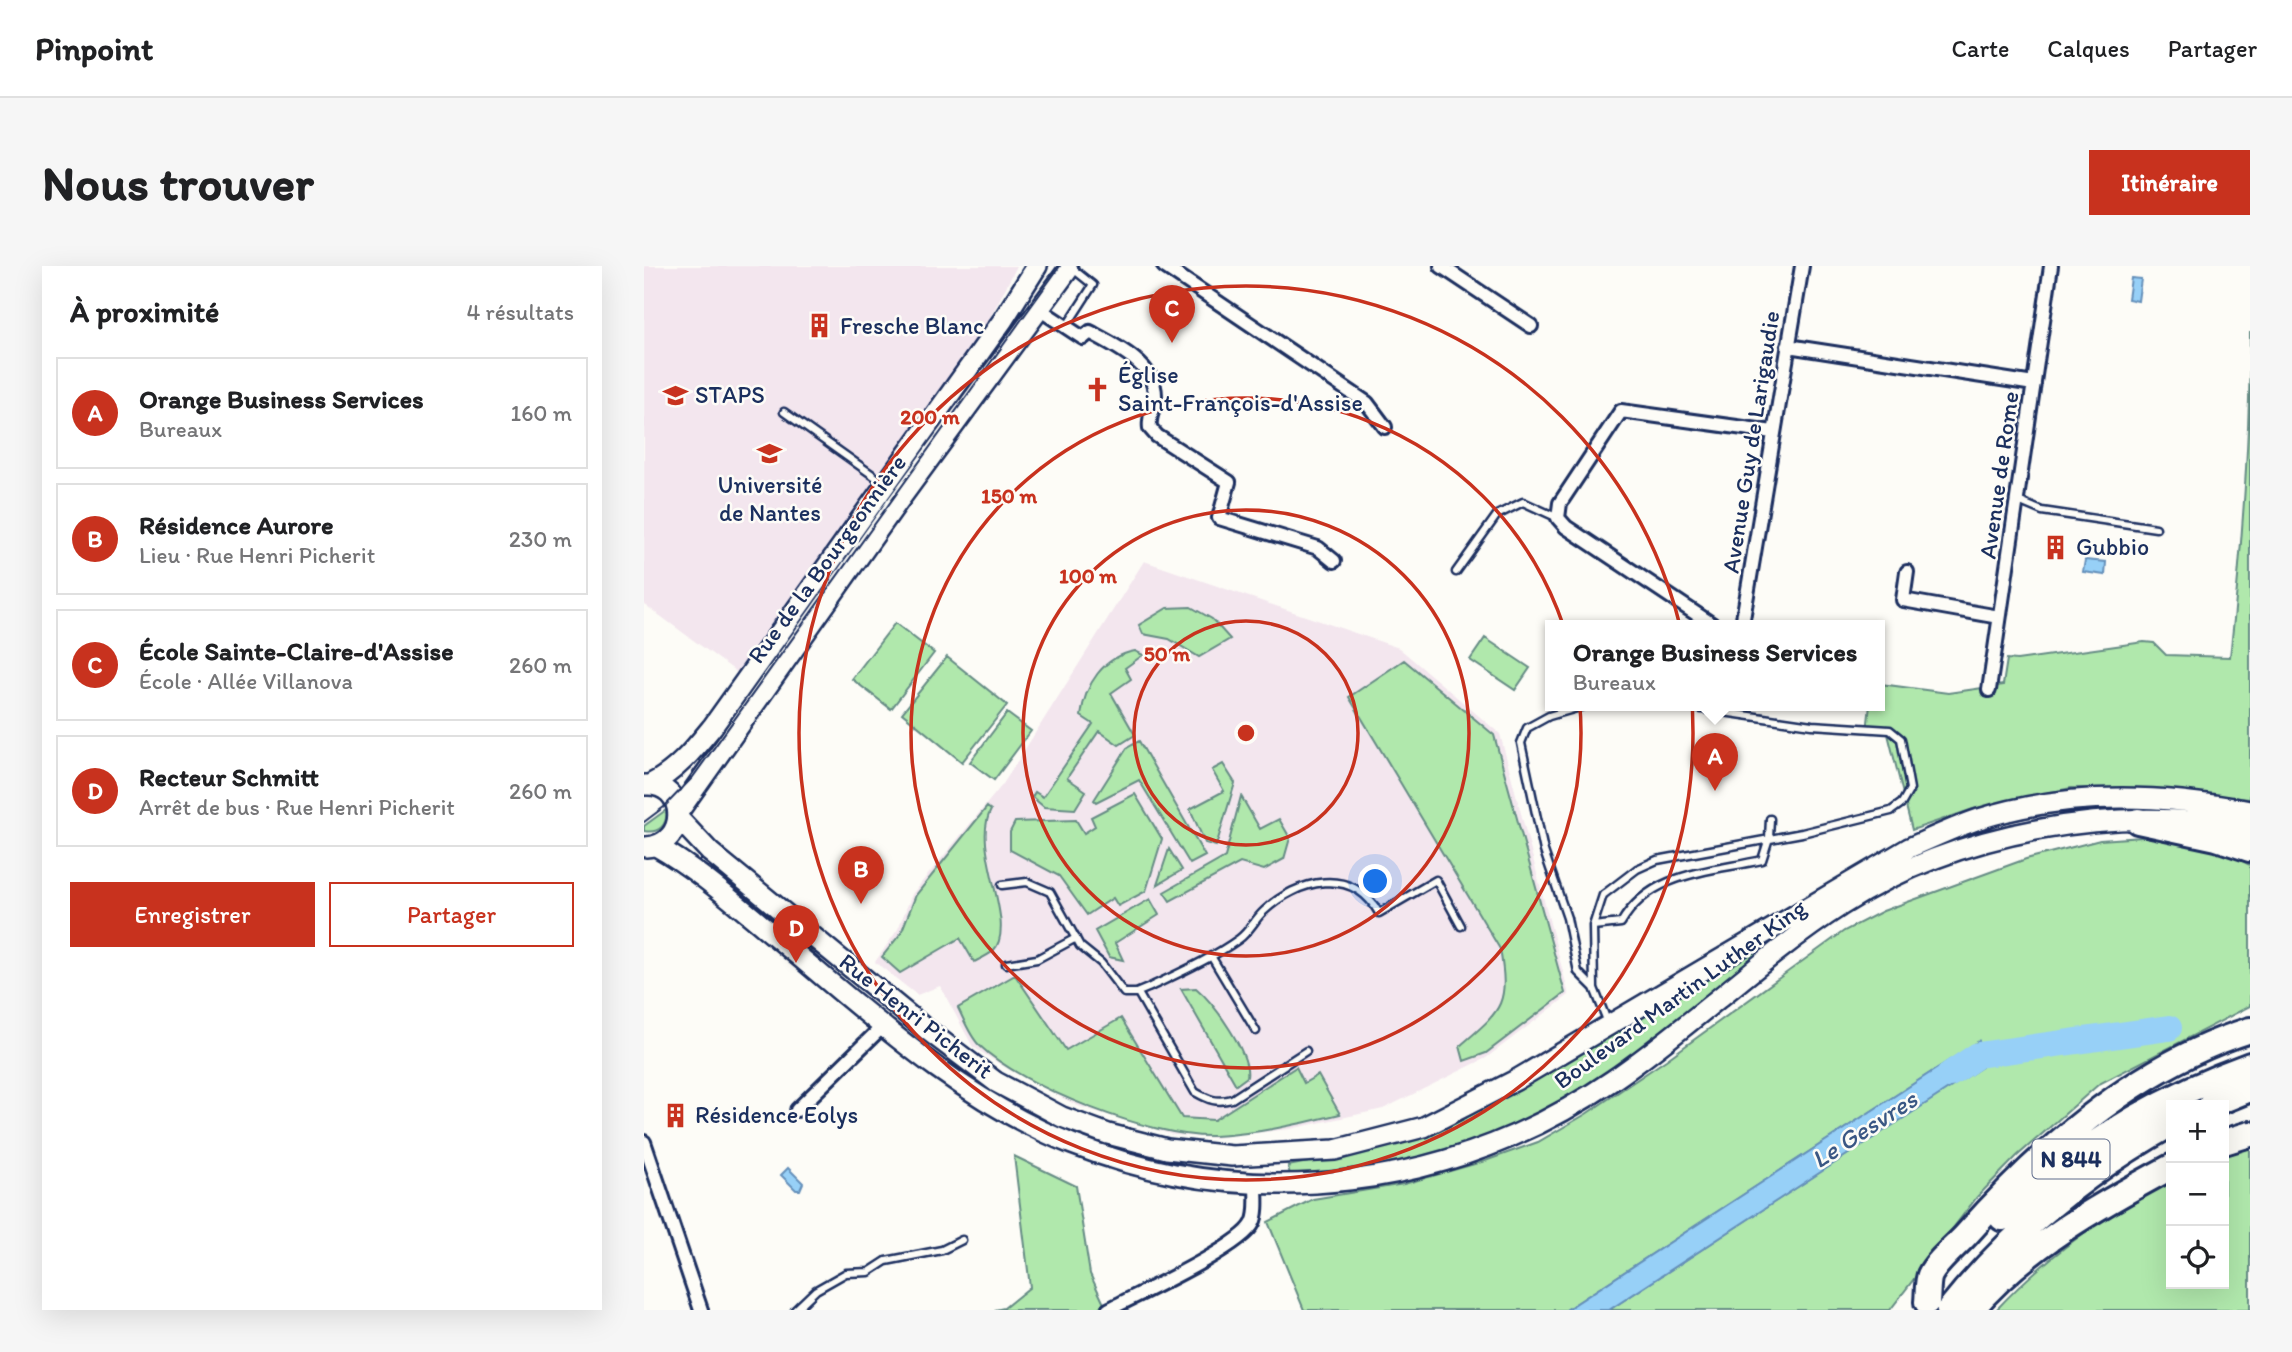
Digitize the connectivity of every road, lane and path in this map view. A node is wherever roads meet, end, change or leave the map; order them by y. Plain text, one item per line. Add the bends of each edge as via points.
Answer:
1 (1037, 266) edge
2 (1043, 266) edge
3 (1164, 266) edge
4 (1441, 266) edge
5 (1801, 266) edge
6 (2051, 266) edge
7 (1071, 268) edge
8 (1040, 309) junction
9 (1531, 326) dead end
10 (1066, 327) junction
11 (1788, 346) junction
12 (2034, 384) junction
13 (784, 412) dead end
14 (1385, 427) dead end
15 (1773, 432) junction
16 (885, 484) junction
17 (2016, 500) junction
18 (1558, 518) junction
19 (2156, 528) dead end
20 (1334, 561) dead end
21 (1456, 572) dead end
22 (1907, 572) dead end
23 (1999, 617) junction
24 (1706, 620) edge
25 (1743, 620) edge
26 (1989, 690) dead end
27 (1566, 711) edge
28 (1705, 711) edge
29 (1726, 711) edge
30 (1725, 715) junction
31 (647, 785) edge
32 (2250, 811) edge
33 (679, 815) junction
34 (1770, 819) dead end
35 (2138, 821) junction
36 (2250, 829) edge
37 (1769, 838) junction
38 (648, 847) edge
39 (2250, 849) edge
40 (1003, 885) dead end
41 (1461, 926) dead end
42 (1593, 926) junction
43 (1076, 938) junction
44 (1211, 956) junction
45 (1006, 964) dead end
46 (1594, 988) junction
47 (1138, 993) junction
48 (884, 1025) junction
49 (1609, 1025) junction
50 (2245, 1030) edge
51 (1256, 1031) dead end
52 (1306, 1051) dead end
53 (2250, 1065) edge
54 (2250, 1089) edge
55 (2223, 1100) edge
56 (797, 1110) dead end
57 (1062, 1117) joint
58 (2166, 1127) edge
59 (2250, 1134) edge
60 (1055, 1137) joint
61 (2229, 1140) edge
62 (644, 1142) edge
63 (2166, 1170) edge
64 (1256, 1185) junction
65 (962, 1240) dead end
66 (1933, 1307) edge
67 (701, 1310) edge
68 (795, 1310) edge
69 (1108, 1310) edge
70 (1971, 1310) edge

1 - 16 main road, Rue de la Bourgeonnière
2 - 7 main road via 1055,273
3 - 14 street via 1367,403
4 - 9 street
5 - 11 street, Avenue Guy de Larigaudie
6 - 12 street, Avenue de Rome
7 - 8 main road, Rue de la Bourgeonnière
7 - 10 lane via 1093,285
8 - 10 street
8 - 33 main road, Rue de la Bourgeonnière via 897,503
10 - 20 street via 1083,338 1093,333 1146,370 1155,393 1149,422 1153,432 1229,482 1219,518 1318,548
11 - 12 street
11 - 15 street, Avenue Guy de Larigaudie
12 - 17 street, Avenue de Rome
13 - 16 lane
15 - 18 street via 1621,411 1560,503
15 - 25 street, Avenue Guy de Larigaudie
16 - 31 main road, Rue de la Bourgeonnière via 713,726 662,778
17 - 19 lane via 2042,512
17 - 23 street, Avenue de Rome
18 - 21 lane via 1523,502 1497,515
18 - 24 street
22 - 23 street via 1903,600
23 - 26 street, Avenue de Rome
27 - 46 lane via 1527,728 1521,743 1544,851 1567,918 1578,972
28 - 30 lane
29 - 30 lane
30 - 37 lane via 1889,730 1901,739 1910,789 1902,803 1891,811
31 - 33 main road, Rue Henri Picherit via 669,792
32 - 49 main road, Boulevard Martin Luther King via 2199,802 2100,798 2044,804 1979,819 1909,848
33 - 38 main road, Rue de la Bourgeonnière via 672,836
33 - 57 main road, Rue Henri Picherit via 710,852 922,1026 996,1082
34 - 37 lane
35 - 36 main road, Boulevard Martin Luther King via 2183,819
35 - 39 highway
35 - 64 main road, Boulevard Martin Luther King via 2073,825 2010,837 1885,881 1816,924 1612,1080 1502,1141 1383,1176
37 - 42 lane via 1657,860 1637,869 1603,895
37 - 42 lane via 1762,860 1666,881 1640,897 1621,923
38 - 48 main road, Rue Henri Picherit via 696,871
40 - 43 lane via 1027,883 1050,892
41 - 44 lane via 1436,880 1379,914 1344,885 1306,883 1263,912 1242,938
42 - 46 lane
43 - 45 lane via 1037,960
43 - 47 lane via 1118,989
44 - 47 lane
44 - 51 lane
46 - 49 lane
47 - 52 lane via 1195,1092 1209,1100 1232,1099
48 - 56 street
48 - 60 main road, Rue Henri Picherit via 986,1101
49 - 57 main road, Boulevard Martin Luther King via 1424,1128 1335,1150 1261,1156 1186,1152 1139,1143
50 - 66 highway via 2149,1078 2029,1167 1929,1276
53 - 66 highway, N 844 via 2152,1108 2077,1155 1988,1231
54 - 55 highway
58 - 66 highway, N 844 via 2102,1165 2041,1212
59 - 61 highway
60 - 64 main road, Boulevard Martin Luther King via 1154,1170
62 - 67 street
63 - 70 highway via 2073,1224 2014,1269
64 - 69 street via 1255,1218 1249,1230 1197,1264
65 - 68 lane via 942,1250 887,1261 869,1272 846,1273 816,1290

